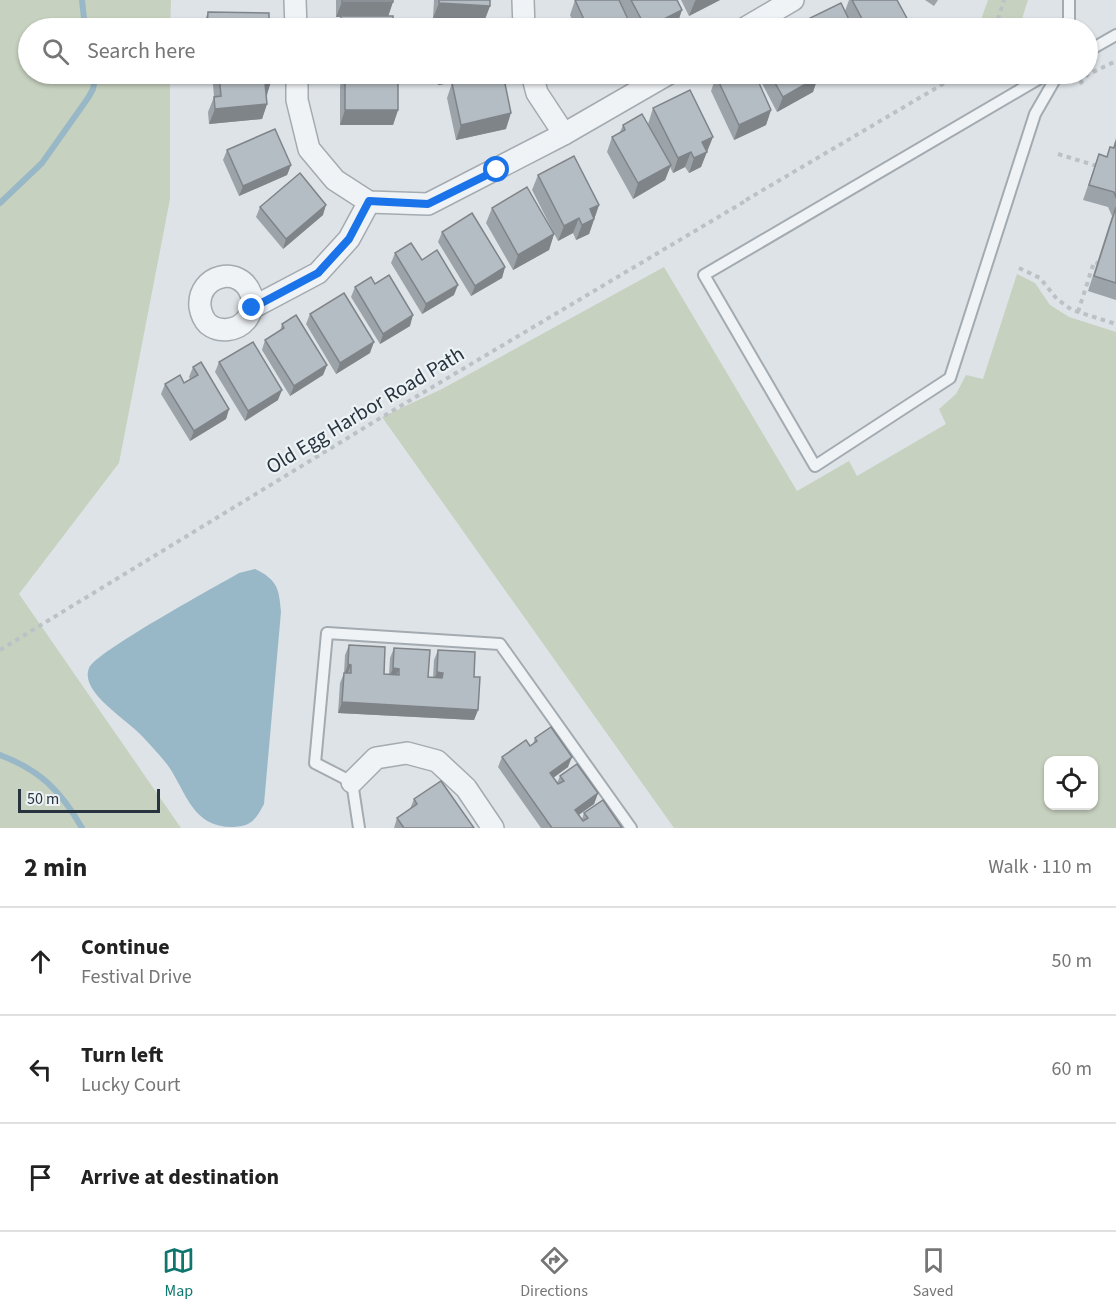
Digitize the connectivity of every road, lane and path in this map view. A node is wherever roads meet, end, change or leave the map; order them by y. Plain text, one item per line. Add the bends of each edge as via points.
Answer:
1 (295, 0) edge
2 (523, 0) edge
3 (793, 0) edge
4 (1004, 0) edge
5 (1069, 0) edge
6 (296, 18) edge
7 (524, 18) edge
8 (762, 18) edge
9 (998, 18) edge
10 (1069, 18) edge
11 (1116, 35) edge
12 (1098, 45) edge
13 (1116, 61) edge
14 (1098, 70) edge
15 (297, 84) edge
16 (535, 84) edge
17 (651, 84) edge
18 (943, 84) edge
19 (1030, 84) edge
20 (1052, 84) edge
21 (564, 134) junction
22 (1058, 154) dead end
23 (1103, 167) edge
24 (369, 201) junction
25 (1097, 263) edge
26 (1019, 268) dead end
27 (252, 308) dead end
28 (1078, 312) junction
29 (1116, 324) edge
30 (0, 650) edge
31 (352, 782) junction
32 (359, 828) edge
33 (493, 828) edge
34 (631, 828) edge

1 - 6 street
2 - 7 street
3 - 8 street
4 - 9 path
5 - 10 lane
11 - 12 lane
13 - 14 path
15 - 24 street via 309,149 335,180
16 - 21 street
17 - 21 street
18 - 30 path, Old Egg Harbor Road Path
19 - 20 lane via 704,275 815,465 950,378 1035,114
21 - 24 street via 428,204
22 - 23 path
24 - 27 street via 349,239 318,273
25 - 28 path via 1094,262
26 - 28 path via 1040,278 1057,299
28 - 29 path
31 - 32 lane
31 - 33 street via 376,758 407,753 437,760 466,788
31 - 34 lane via 315,763 327,633 500,644

